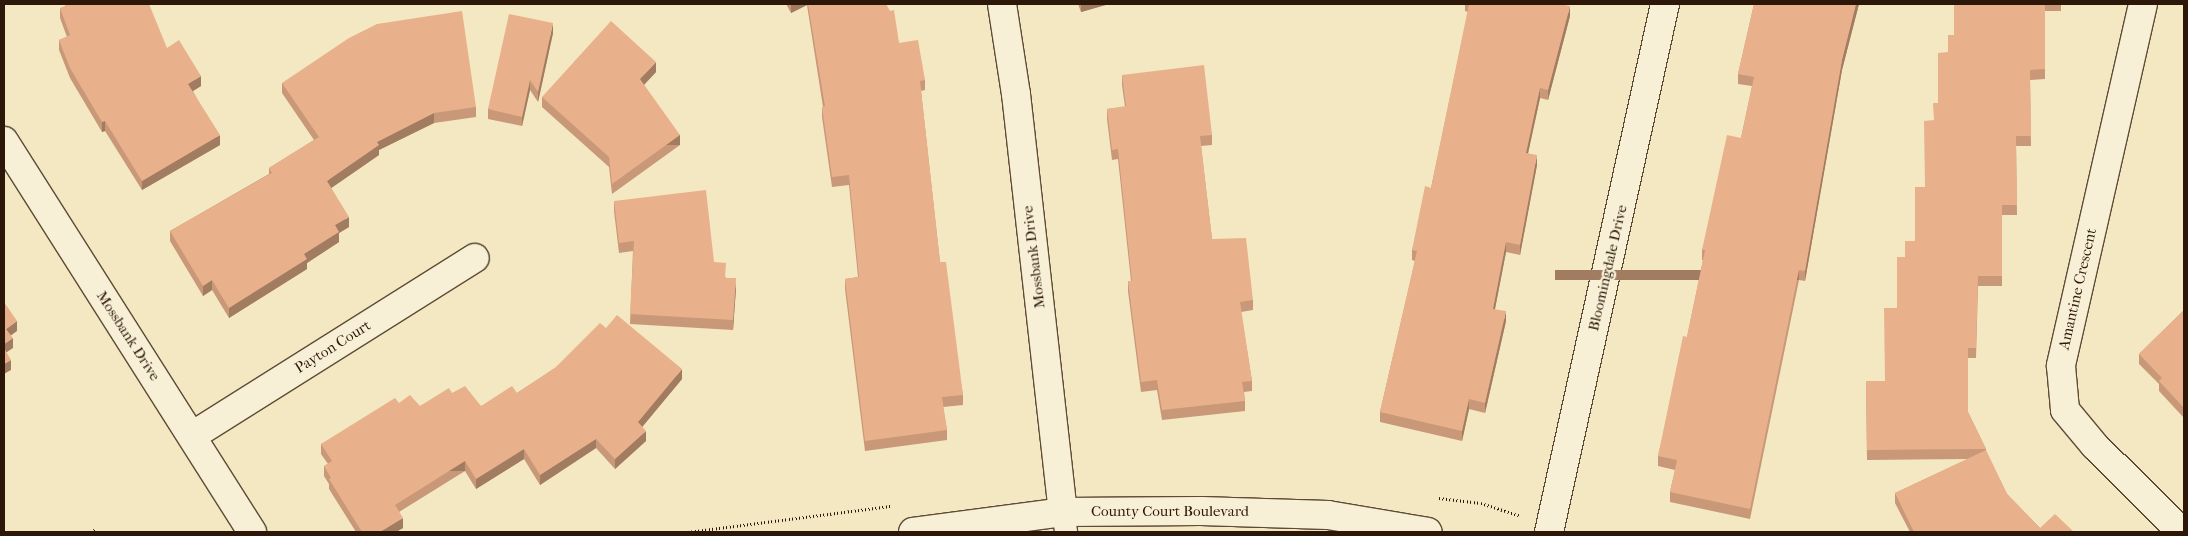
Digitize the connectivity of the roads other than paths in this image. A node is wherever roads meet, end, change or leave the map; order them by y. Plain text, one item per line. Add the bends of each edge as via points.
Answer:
1 (1002, 4) edge
2 (1665, 4) edge
3 (2143, 4) edge
4 (4, 141) edge
5 (475, 258) dead end
6 (192, 436) junction
7 (1065, 522) edge
8 (252, 532) edge
9 (913, 532) edge
10 (1428, 532) edge
11 (1549, 532) edge
12 (2182, 532) edge

1 - 7 street, Mossbank Drive via 1016,94
2 - 11 street, Bloomingdale Drive
3 - 12 street, Amantine Crescent via 2061,366 2065,410 2095,446
4 - 6 street, Mossbank Drive
5 - 6 street, Payton Court
6 - 8 street, Mossbank Drive
7 - 9 street, County Court Boulevard
7 - 10 street, County Court Boulevard via 1328,515

